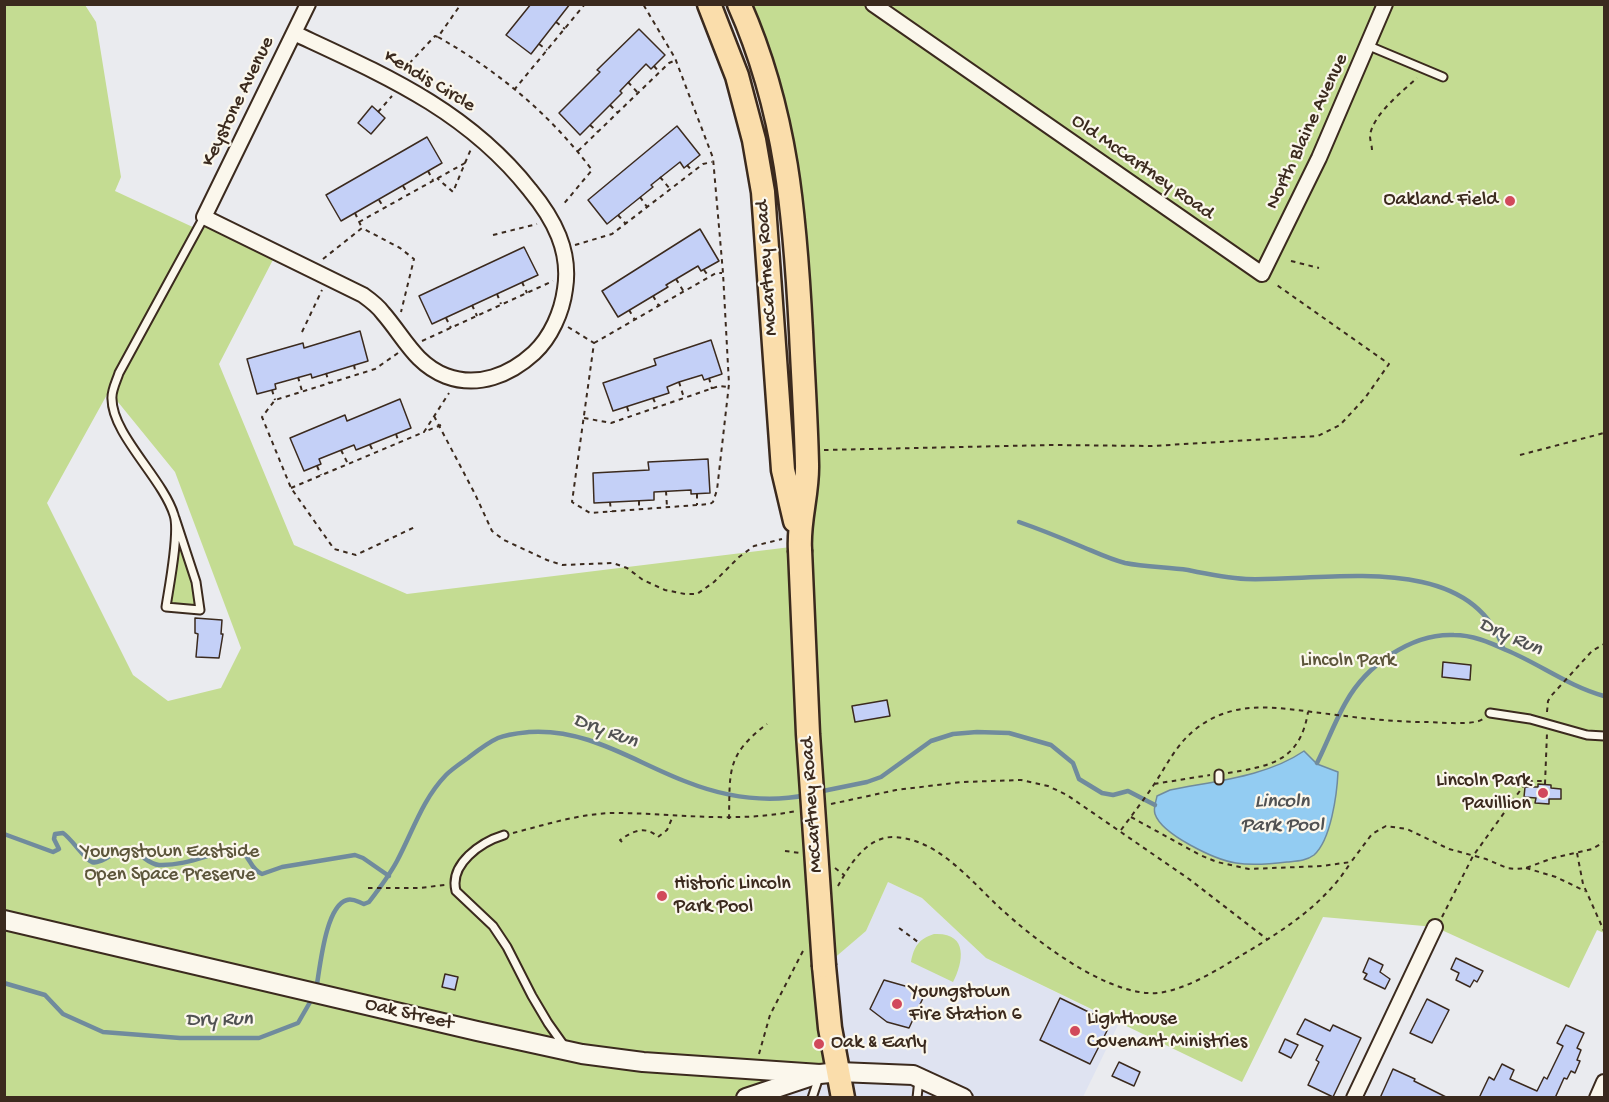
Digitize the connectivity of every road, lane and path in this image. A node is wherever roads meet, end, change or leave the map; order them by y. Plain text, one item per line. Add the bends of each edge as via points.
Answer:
1 (308, 4) edge
2 (461, 4) edge
3 (644, 4) edge
4 (709, 4) edge
5 (739, 4) edge
6 (873, 4) edge
7 (1386, 4) edge
8 (583, 5) edge
9 (556, 22) dead end
10 (565, 29) junction
11 (294, 33) junction
12 (438, 37) junction
13 (539, 44) dead end
14 (1369, 46) junction
15 (547, 50) junction
16 (676, 60) junction
17 (654, 66) dead end
18 (404, 70) dead end
19 (1426, 70) junction
20 (659, 72) junction
21 (1443, 76) dead end
22 (628, 82) dead end
23 (515, 89) junction
24 (638, 93) junction
25 (392, 96) dead end
26 (610, 105) dead end
27 (378, 112) dead end
28 (618, 112) junction
29 (590, 125) dead end
30 (598, 132) junction
31 (472, 147) dead end
32 (1372, 150) dead end
33 (578, 152) junction
34 (465, 162) junction
35 (713, 162) junction
36 (687, 165) dead end
37 (428, 171) dead end
38 (693, 172) junction
39 (660, 177) dead end
40 (437, 178) junction
41 (433, 180) junction
42 (403, 186) dead end
43 (670, 189) junction
44 (408, 194) junction
45 (640, 197) dead end
46 (379, 200) dead end
47 (562, 206) dead end
48 (647, 207) junction
49 (384, 208) junction
50 (355, 213) dead end
51 (618, 215) dead end
52 (204, 216) junction
53 (359, 222) junction
54 (540, 223) dead end
55 (625, 223) junction
56 (362, 228) junction
57 (493, 235) dead end
58 (563, 247) junction
59 (323, 259) dead end
60 (1291, 261) dead end
61 (1319, 268) dead end
62 (704, 270) dead end
63 (723, 273) junction
64 (1262, 274) junction
65 (709, 277) junction
66 (676, 279) dead end
67 (555, 280) dead end
68 (522, 282) dead end
69 (322, 290) dead end
70 (527, 292) junction
71 (684, 292) junction
72 (497, 294) dead end
73 (653, 296) dead end
74 (501, 304) junction
75 (472, 306) dead end
76 (659, 306) junction
77 (630, 310) dead end
78 (401, 312) dead end
79 (477, 316) junction
80 (446, 318) dead end
81 (635, 320) junction
82 (556, 321) junction
83 (451, 328) junction
84 (302, 332) dead end
85 (594, 343) junction
86 (408, 348) junction
87 (354, 365) dead end
88 (326, 373) dead end
89 (356, 375) junction
90 (298, 377) dead end
91 (709, 378) dead end
92 (679, 382) dead end
93 (329, 383) junction
94 (728, 387) junction
95 (712, 389) junction
96 (272, 390) dead end
97 (302, 391) junction
98 (449, 393) dead end
99 (653, 398) dead end
100 (684, 398) junction
101 (275, 400) junction
102 (627, 407) dead end
103 (657, 407) junction
104 (630, 416) junction
105 (435, 417) junction
106 (584, 418) junction
107 (440, 425) junction
108 (424, 432) junction
109 (1605, 433) edge
110 (396, 434) dead end
111 (399, 443) junction
112 (370, 445) dead end
113 (341, 450) dead end
114 (807, 450) junction
115 (374, 453) junction
116 (1520, 455) dead end
117 (348, 464) junction
118 (316, 466) dead end
119 (321, 475) junction
120 (291, 488) junction
121 (666, 492) dead end
122 (697, 494) dead end
123 (639, 501) dead end
124 (610, 502) dead end
125 (697, 505) junction
126 (667, 507) junction
127 (639, 509) junction
128 (611, 512) junction
129 (176, 518) junction
130 (417, 526) dead end
131 (799, 543) junction
132 (1605, 644) edge
133 (1308, 711) junction
134 (1490, 713) joint
135 (767, 724) dead end
136 (1547, 724) junction
137 (1605, 736) edge
138 (1154, 784) junction
139 (673, 816) dead end
140 (1131, 817) junction
141 (729, 819) dead end
142 (504, 835) dead end
143 (622, 842) dead end
144 (1605, 842) edge
145 (784, 851) dead end
146 (792, 852) dead end
147 (1577, 853) junction
148 (1473, 856) junction
149 (1352, 862) junction
150 (1526, 868) junction
151 (454, 884) junction
152 (368, 888) dead end
153 (1586, 891) junction
154 (834, 893) dead end
155 (4, 920) edge
156 (1435, 927) joint
157 (899, 928) dead end
158 (1605, 931) edge
159 (809, 940) dead end
160 (1268, 940) junction
161 (918, 942) dead end
162 (568, 1051) junction
163 (756, 1069) junction
164 (829, 1073) junction
165 (920, 1077) junction
166 (1605, 1082) edge
167 (746, 1098) edge
168 (812, 1098) edge
169 (843, 1098) edge
170 (917, 1098) edge
171 (963, 1098) edge
172 (1354, 1098) edge
173 (1597, 1098) edge

1 - 11 street, Keystone Avenue
2 - 12 path
3 - 16 path
4 - 131 highway, McCartney Road via 737,76 763,192 783,470
5 - 114 highway, McCartney Road via 769,85 792,196
6 - 64 street, Old McCartney Road
7 - 14 street, North Blaine Avenue
8 - 10 path
9 - 10 path
10 - 15 path
11 - 52 street, Keystone Avenue
11 - 58 street, Kendis Circle via 420,94 476,134 546,209
12 - 18 path
12 - 23 path
13 - 15 path
14 - 19 lane
14 - 64 street, North Blaine Avenue
15 - 23 path
16 - 20 path
16 - 35 path
17 - 20 path
19 - 21 lane
19 - 32 path via 1374,124 1370,136
20 - 24 path
22 - 24 path
23 - 33 path
24 - 28 path
25 - 27 path
26 - 28 path
28 - 30 path
29 - 30 path
30 - 33 path
31 - 34 path
33 - 47 path via 592,170
34 - 40 path
34 - 40 path via 453,192
35 - 38 path
35 - 63 path
36 - 38 path
37 - 41 path
38 - 43 path
39 - 43 path
40 - 41 path
41 - 44 path
42 - 44 path
43 - 48 path
44 - 49 path
45 - 48 path
46 - 49 path
48 - 55 path
49 - 53 path
50 - 53 path
51 - 55 path
52 - 86 street, Kendis Circle via 363,295 384,314
52 - 129 lane via 119,373 111,399 118,423
53 - 56 path
54 - 57 path
55 - 58 path via 612,234
56 - 59 path
56 - 78 path via 414,260
58 - 82 street, Kendis Circle via 566,281
60 - 61 path
62 - 65 path
63 - 65 path
63 - 94 path
64 - 114 path via 1389,364 1340,425 1318,436 1152,446
65 - 71 path
66 - 71 path
67 - 70 path
68 - 70 path
69 - 84 path
70 - 74 path
71 - 76 path
72 - 74 path
73 - 76 path
74 - 79 path
75 - 79 path
76 - 81 path
77 - 81 path
79 - 83 path
80 - 83 path
81 - 85 path
82 - 85 path
82 - 86 street, Kendis Circle via 537,351 522,364 506,374 486,379 445,376
83 - 86 path
85 - 106 path
86 - 89 path via 375,369
87 - 89 path
88 - 93 path
89 - 93 path
90 - 97 path
91 - 95 path
92 - 100 path
93 - 97 path
94 - 95 path
94 - 125 path via 716,499
95 - 100 path
96 - 101 path
97 - 101 path
98 - 105 path
99 - 103 path
100 - 103 path
101 - 120 path via 262,417
102 - 104 path
103 - 104 path
104 - 106 path via 611,423
105 - 107 path
105 - 108 path
106 - 128 path via 572,502 590,513
107 - 108 path
107 - 131 path via 492,531 562,565 613,563 665,590 697,594 754,546 774,540
108 - 111 path
109 - 116 path
110 - 111 path
111 - 115 path
112 - 115 path
113 - 117 path
114 - 131 highway, McCartney Road
115 - 117 path
117 - 119 path
118 - 119 path
119 - 120 path
120 - 130 path via 334,549 356,555
121 - 126 path
122 - 125 path
123 - 127 path
124 - 128 path
125 - 126 path
126 - 127 path
127 - 128 path
129 - 129 lane via 166,607 200,610 196,582
131 - 164 highway, McCartney Road, bridge via 808,734 830,1028
132 - 136 path via 1592,651 1551,696
133 - 134 path via 1459,723 1480,722
133 - 138 path via 1272,706 1244,708 1218,716 1197,728 1176,749
133 - 138 path via 1302,736 1281,759 1219,777
134 - 136 lane
135 - 141 path via 740,748 729,782
136 - 137 lane
136 - 148 path via 1545,783 1527,781
138 - 140 path
139 - 143 path via 667,830 658,837 646,830 636,830
140 - 149 path via 1200,855 1249,869
140 - 160 path via 1121,831
142 - 151 lane via 482,843 460,866
144 - 147 path
145 - 146 path
147 - 150 path
147 - 153 path
148 - 149 path via 1440,846 1407,829 1386,826 1372,834
148 - 150 path via 1507,868
148 - 156 path
149 - 160 path via 1326,896
150 - 153 path
151 - 152 path
151 - 162 lane via 462,899 493,926 542,1014
153 - 158 path
154 - 160 path via 847,868 869,846 891,837 910,840 960,868 1038,940 1103,980 1149,994 1199,980
155 - 162 street, Oak Street
156 - 172 street
157 - 161 path
159 - 163 path via 770,1015
162 - 163 street, Oak Street via 642,1062
163 - 164 street, Oak Street
164 - 165 street, Oak Street
164 - 167 street
164 - 168 lane
164 - 169 highway
165 - 170 lane
165 - 171 street
166 - 173 street

